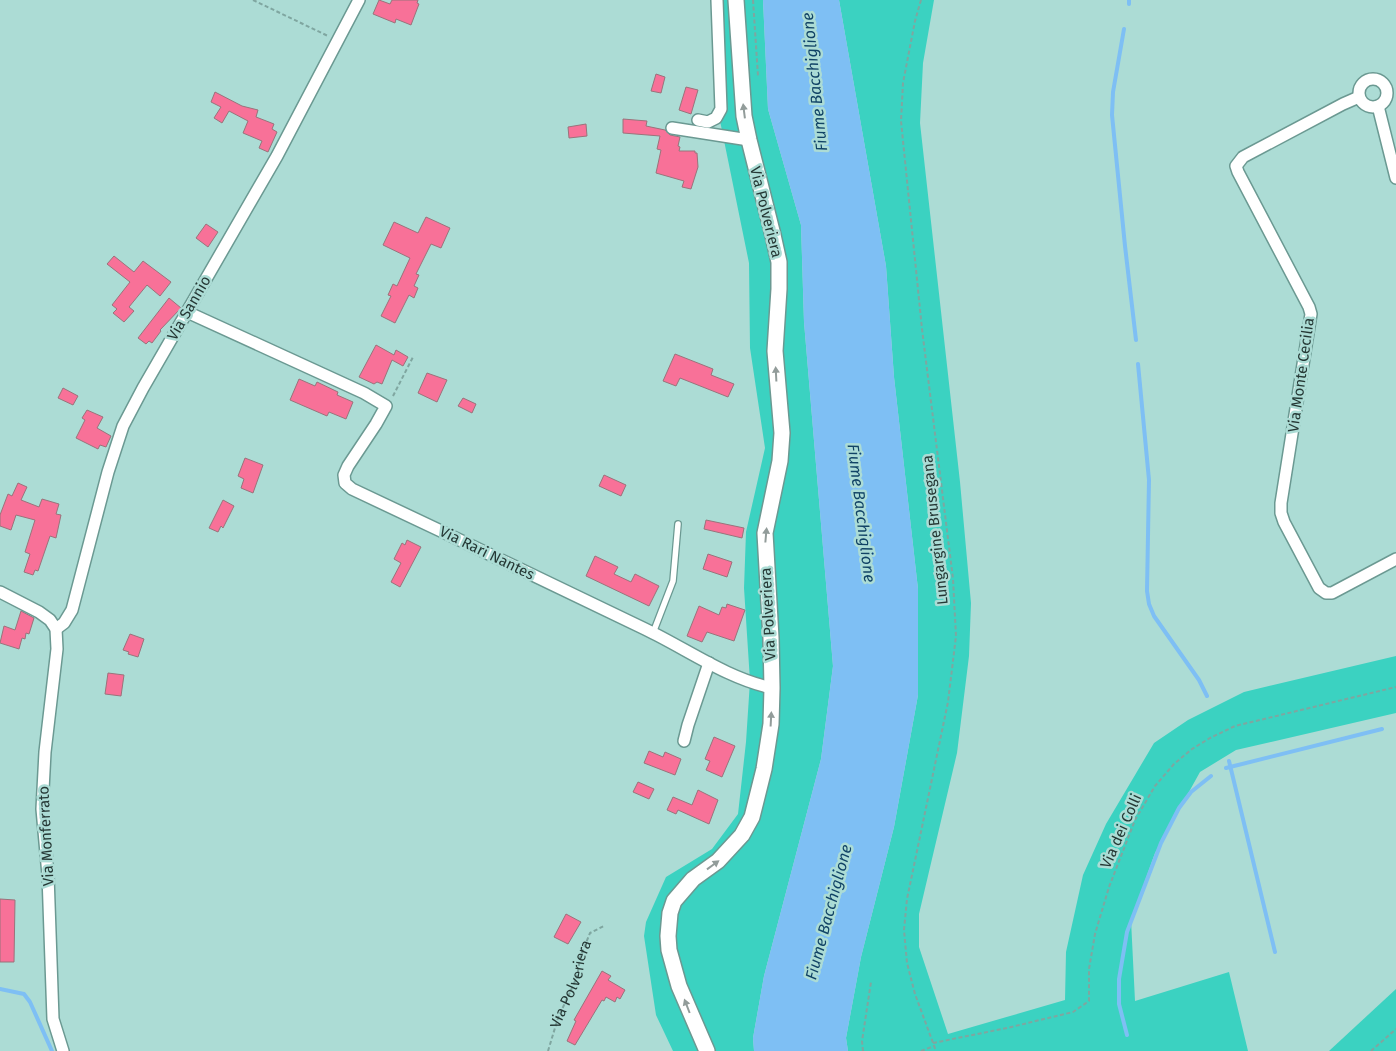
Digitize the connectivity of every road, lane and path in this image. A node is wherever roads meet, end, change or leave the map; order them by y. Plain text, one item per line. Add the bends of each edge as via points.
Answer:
1 (253, 0) edge
2 (358, 0) edge
3 (717, 0) edge
4 (736, 0) edge
5 (753, 0) edge
6 (921, 0) edge
7 (337, 41) junction
8 (758, 76) dead end
9 (1391, 87) edge
10 (1359, 97) junction
11 (1378, 106) dead end
12 (698, 120) dead end
13 (672, 128) dead end
14 (748, 140) junction
15 (1396, 178) edge
16 (187, 312) junction
17 (414, 357) dead end
18 (386, 406) junction
19 (678, 524) dead end
20 (1396, 559) edge
21 (0, 592) edge
22 (56, 629) junction
23 (653, 633) junction
24 (709, 663) junction
25 (1396, 687) edge
26 (772, 688) junction
27 (684, 741) dead end
28 (604, 926) dead end
29 (871, 982) dead end
30 (1396, 1029) edge
31 (934, 1045) junction
32 (63, 1051) edge
33 (548, 1051) edge
34 (707, 1051) edge
35 (863, 1051) edge
36 (921, 1051) edge
37 (936, 1051) edge
38 (1372, 1051) edge

1 - 7 path
2 - 7 street, Via Sannio
3 - 12 street via 721,109 716,118 708,122
14 -> 4 street, Via Polveriera via 741,88
5 - 8 path
6 - 31 path, Lungargine Brusegana via 903,83 902,121 922,329 953,579 956,636 948,702 907,899 904,930 910,977
7 - 16 street, Via Sannio via 277,156
9 - 10 street, Via Monte Cecilia via 1376,78 1367,80 1360,87
9 - 10 street, Via Monte Cecilia via 1384,103 1375,107 1365,105
10 - 20 street, Via Monte Cecilia via 1243,157 1236,166 1311,314 1281,503 1284,522 1319,588 1326,593 1332,593
11 - 15 street
13 - 14 street
26 -> 14 street, Via Polveriera via 765,533 780,461 782,433 775,351 779,262
16 - 18 street
16 - 22 street, Via Sannio via 123,426 72,610
17 - 18 path
18 - 23 street, Via Rari Nantes via 348,466 345,484
19 - 23 lane via 673,581
21 - 22 street via 39,612
22 - 32 street, Via Monferrato via 57,649 42,809 48,875 53,1020
23 - 24 street, Via Rari Nantes
24 - 26 street, Via Rari Nantes via 756,685
24 - 27 street
25 - 31 path, Via dei Colli via 1236,726 1192,749 1155,786 1135,820 1095,934 1089,968 1089,1001 1073,1012
34 -> 26 street, Via Polveriera via 679,986 669,950 670,913 674,901 693,879 731,849 752,817 766,760
28 - 33 path, Via Polveriera via 590,933 580,958 577,977 558,1018
29 - 35 path
30 - 38 path
31 - 36 path
31 - 37 path, Lungargine Brusegana

